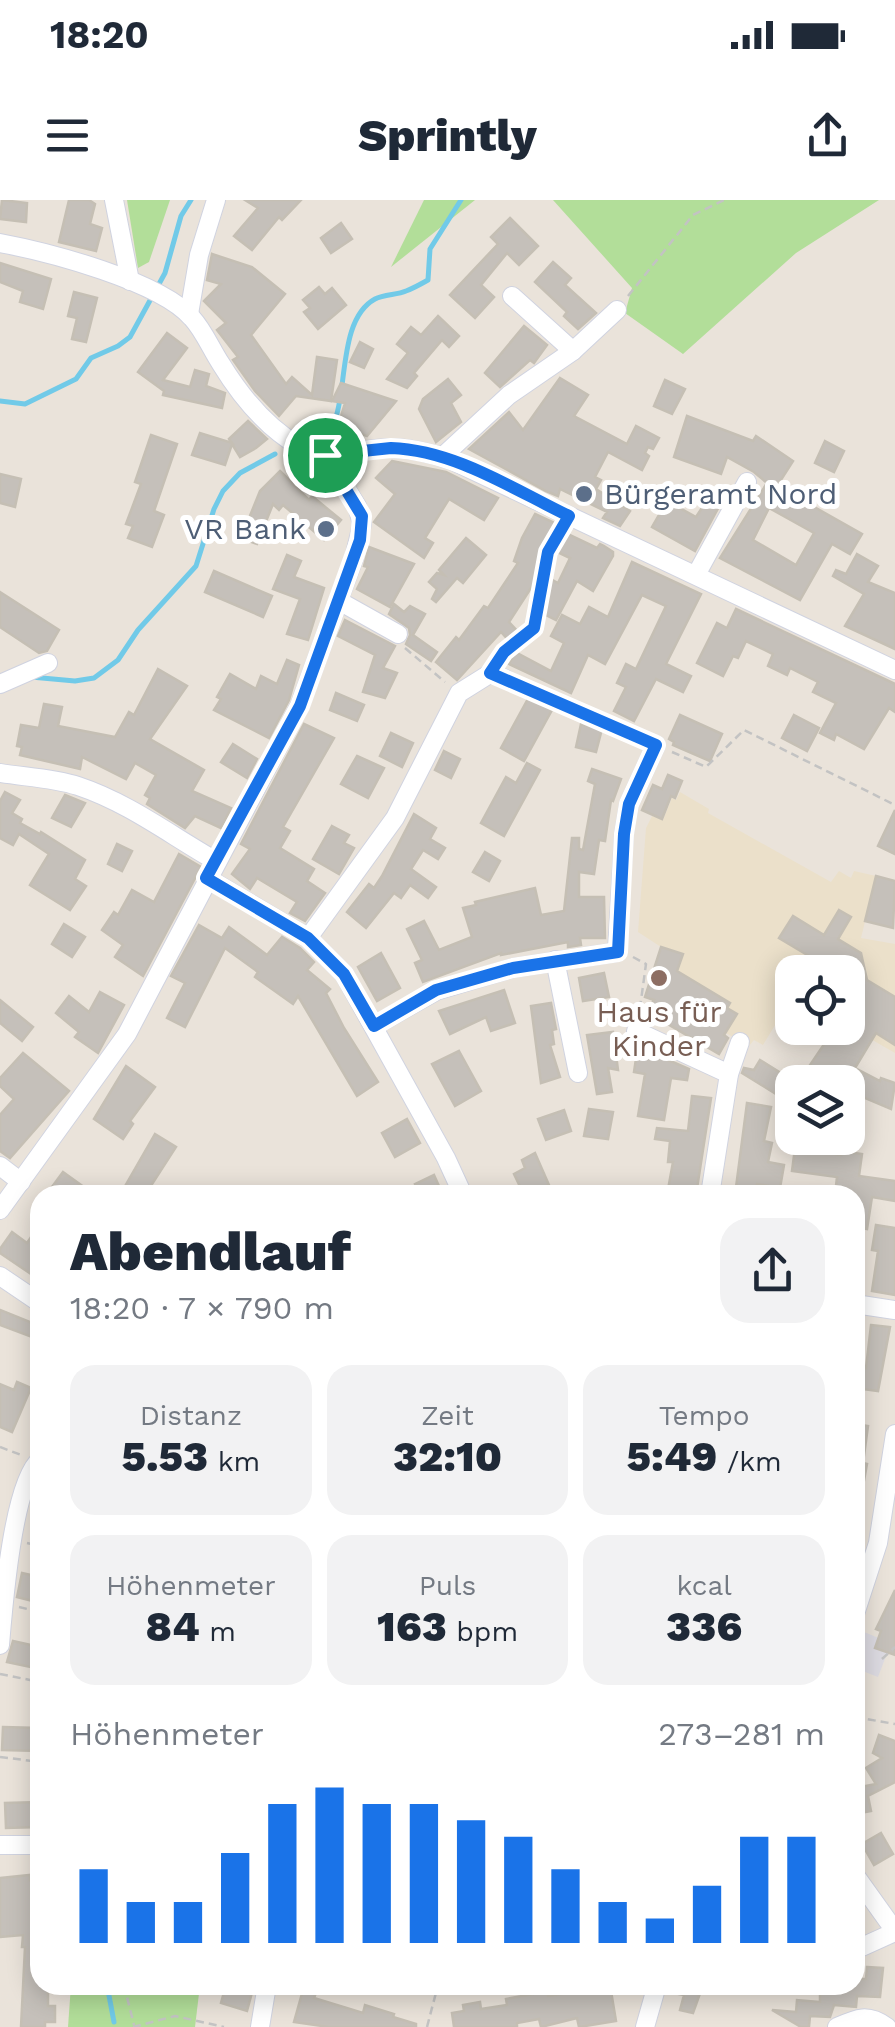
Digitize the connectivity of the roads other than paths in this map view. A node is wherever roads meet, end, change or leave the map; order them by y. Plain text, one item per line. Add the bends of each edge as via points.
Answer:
1 (114, 200) edge
2 (216, 200) edge
3 (0, 244) edge
4 (134, 284) junction
5 (512, 296) dead end
6 (182, 310) junction
7 (618, 310) road end
8 (572, 351) junction
9 (325, 455) junction
10 (442, 456) junction
11 (747, 482) dead end
12 (696, 575) junction
13 (338, 601) junction
14 (398, 634) road end
15 (48, 663) dead end
16 (895, 670) edge
17 (498, 676) road end
18 (0, 684) edge
19 (656, 745) road end
20 (0, 773) edge
21 (211, 870) junction
22 (308, 938) junction
23 (555, 960) junction
24 (374, 1026) junction
25 (636, 1031) road end
26 (740, 1042) dead end
27 (578, 1074) dead end
28 (729, 1074) junction
29 (0, 1166) edge
30 (20, 1182) junction
31 (458, 1185) edge
32 (712, 1185) edge
33 (0, 1210) edge
34 (0, 1276) edge
35 (30, 1297) edge
36 (865, 1306) edge
37 (895, 1310) edge
38 (895, 1434) edge
39 (30, 1474) edge
40 (865, 1583) edge
41 (0, 1645) edge
42 (0, 1845) edge
43 (30, 1845) edge
44 (865, 1889) edge
45 (895, 1932) edge
46 (865, 1946) edge
47 (265, 1995) edge
48 (653, 1995) edge
49 (260, 2027) edge
50 (645, 2027) edge
51 (837, 2027) edge
52 (887, 2027) edge

1 - 4 street
2 - 6 street
3 - 4 street via 82,263
4 - 6 street
5 - 8 street
6 - 9 street via 250,404 297,446
7 - 8 street
8 - 10 street via 509,395
9 - 10 street via 391,448
9 - 13 street via 362,516
10 - 12 street
11 - 12 street
12 - 16 street
13 - 14 street
13 - 21 street via 283,741
15 - 18 street
17 - 22 street via 458,693 395,818
19 - 23 street via 629,804 618,952
20 - 21 street via 73,784 106,797 156,822
21 - 22 street
21 - 30 street via 128,1034
22 - 24 street via 344,974
23 - 24 street via 436,990
23 - 27 street
24 - 31 street
25 - 28 street
26 - 28 street
28 - 32 street
29 - 30 street
30 - 33 street
34 - 35 street
36 - 37 street
38 - 40 street
39 - 41 street
42 - 43 street
44 - 45 street
45 - 46 street
47 - 49 street
48 - 50 street
51 - 52 street via 873,2017

